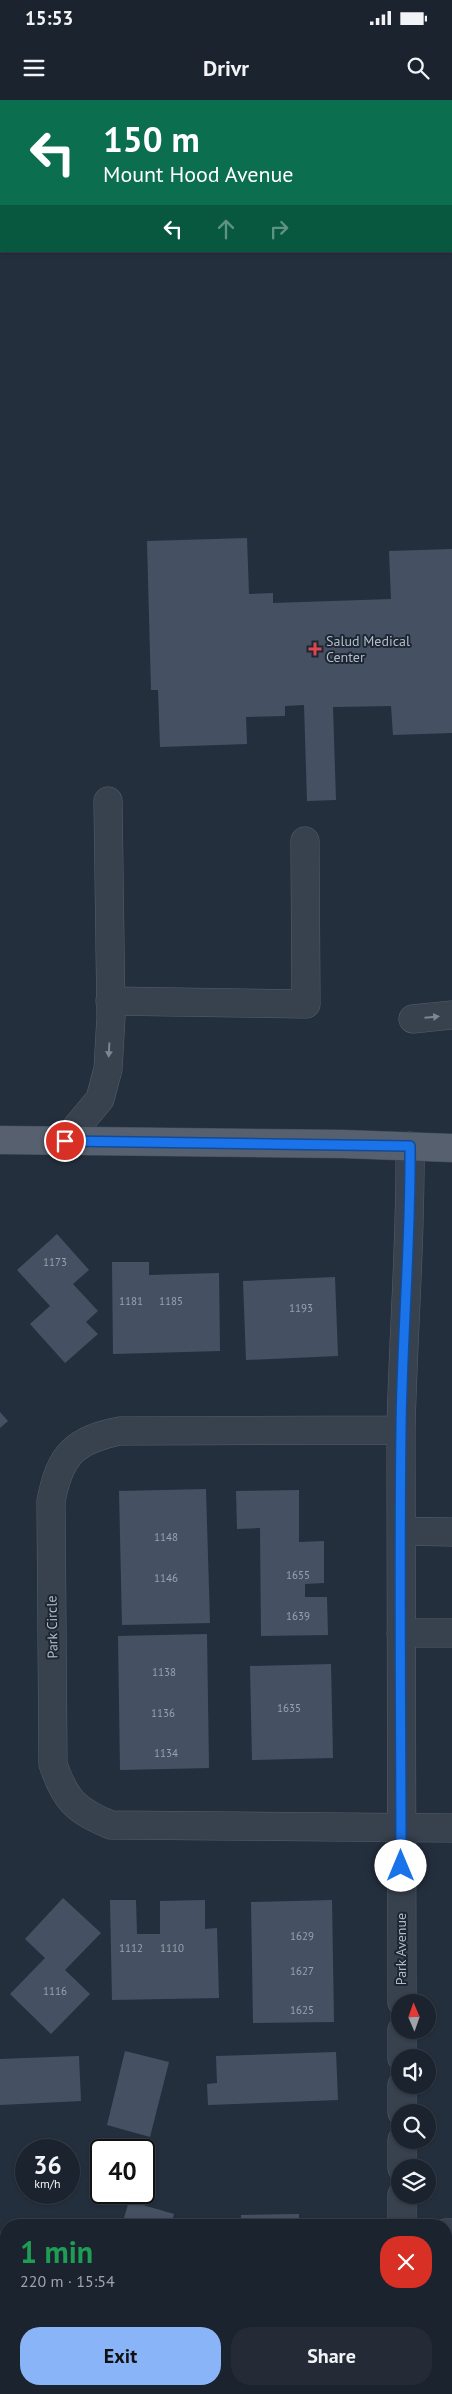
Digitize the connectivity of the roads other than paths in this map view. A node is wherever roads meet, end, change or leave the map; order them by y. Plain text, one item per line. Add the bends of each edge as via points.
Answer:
1 (108, 801) dead end
2 (305, 841) dead end
3 (110, 1001) junction
4 (452, 1015) edge
5 (413, 1019) dead end
6 (0, 1140) edge
7 (65, 1141) junction
8 (410, 1146) junction
9 (452, 1148) edge
10 (401, 1430) junction
11 (401, 1531) junction
12 (452, 1532) edge
13 (401, 1633) junction
14 (452, 1633) edge
15 (401, 1828) junction
16 (452, 1828) edge
17 (402, 1994) edge
18 (402, 2204) edge
19 (402, 2219) edge

1 - 3 street
2 - 3 street via 306,1004
3 -> 7 street via 108,1069 100,1099
5 -> 4 street
6 - 7 main road
7 - 8 main road
8 - 9 main road
8 - 10 street, Park Avenue via 411,1210
10 - 11 street, Park Avenue
10 - 15 street, Park Circle via 120,1431 97,1435 67,1457 56,1477 51,1501 53,1764 72,1802 88,1816 111,1825
11 - 12 street
11 - 13 street, Park Avenue
13 - 14 street
13 - 15 street, Park Avenue
15 - 16 street, Park Circle
15 - 17 street, Park Avenue
18 - 19 street

